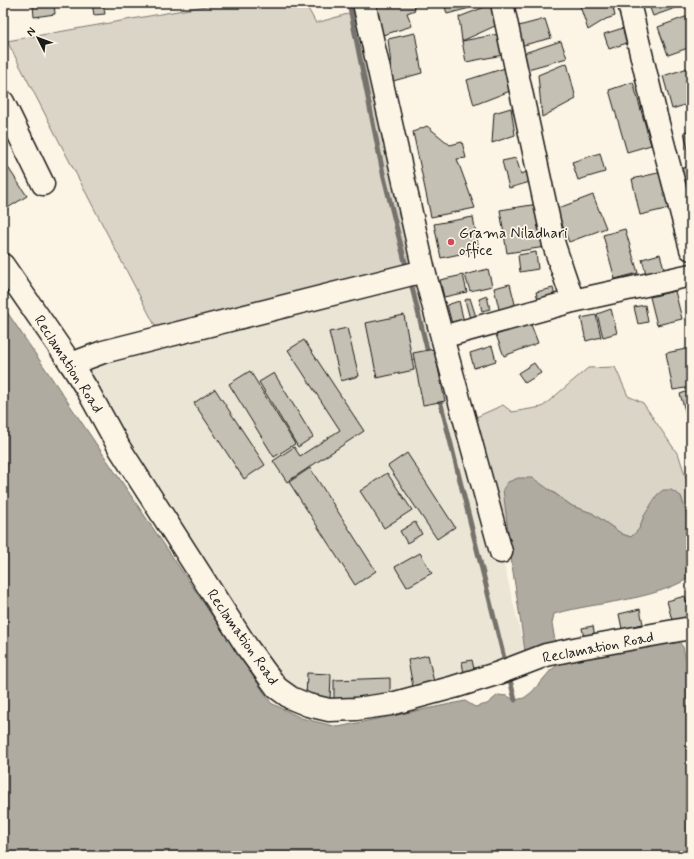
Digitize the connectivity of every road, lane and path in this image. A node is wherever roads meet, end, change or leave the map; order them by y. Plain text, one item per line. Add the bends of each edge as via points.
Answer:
1 (364, 3) edge
2 (502, 3) edge
3 (629, 3) edge
4 (3, 102) edge
5 (43, 184) dead end
6 (691, 249) edge
7 (3, 265) edge
8 (424, 271) junction
9 (691, 275) edge
10 (573, 301) junction
11 (442, 337) junction
12 (71, 364) junction
13 (501, 552) dead end
14 (691, 628) edge

1 - 8 street
2 - 10 street via 554,245
3 - 6 street
4 - 5 street
7 - 12 street, Reclamation Road
8 - 11 street
8 - 12 street via 103,352
9 - 10 street
10 - 11 street
11 - 13 street
12 - 14 street, Reclamation Road via 120,449 246,647 277,688 291,698 329,710 391,704 499,674 546,655

